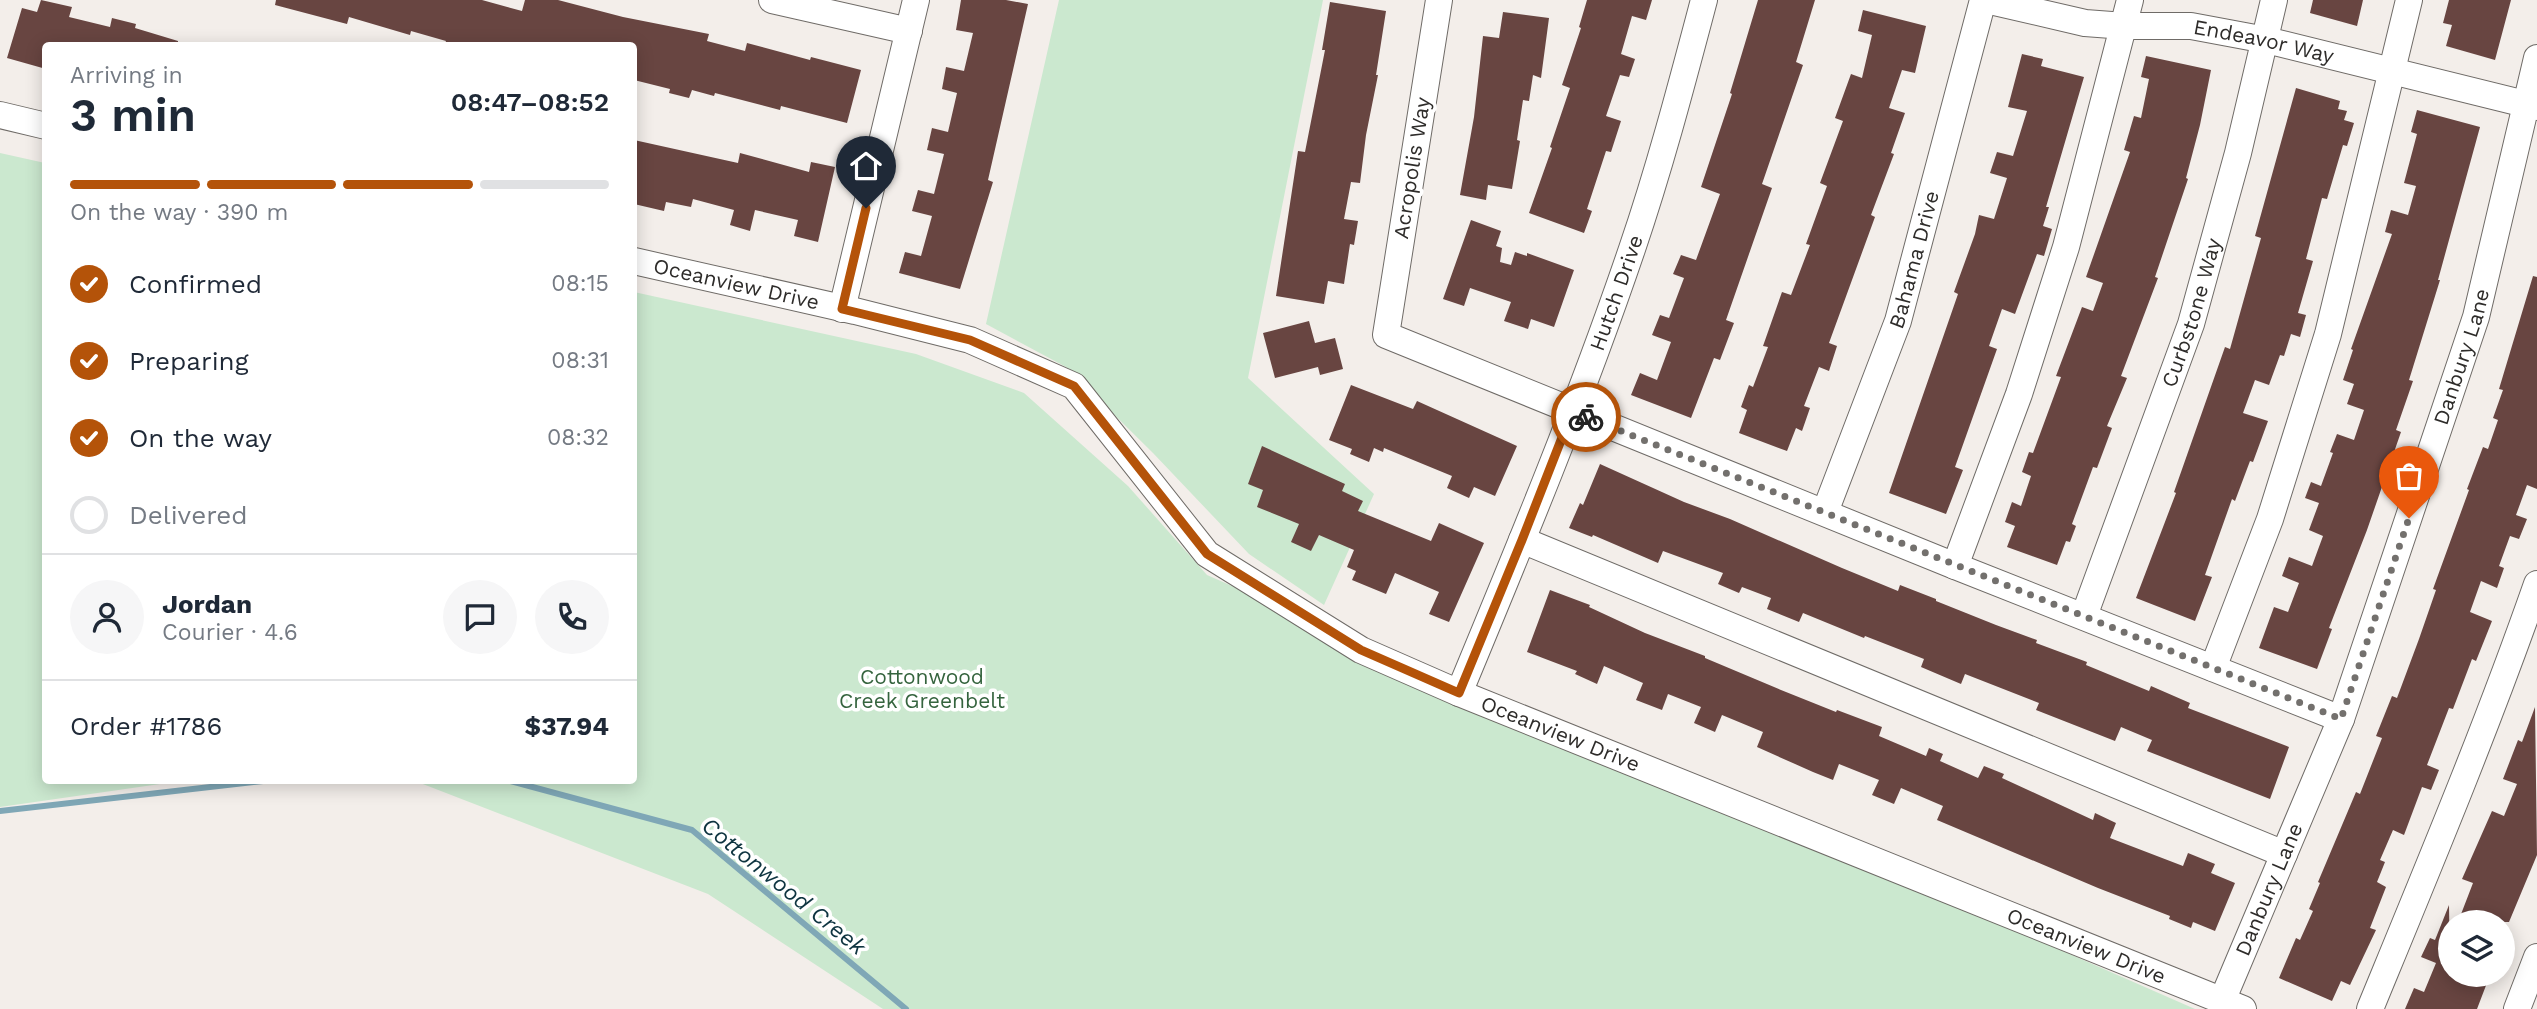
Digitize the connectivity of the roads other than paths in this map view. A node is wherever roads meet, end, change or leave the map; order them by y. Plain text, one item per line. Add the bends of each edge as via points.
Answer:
1 (772, 0) edge
2 (916, 0) edge
3 (1439, 0) edge
4 (1704, 0) edge
5 (1984, 0) edge
6 (2130, 0) edge
7 (2274, 0) edge
8 (2409, 0) edge
9 (2125, 26) junction
10 (909, 31) junction
11 (2266, 40) junction
12 (2537, 58) edge
13 (2393, 71) junction
14 (2531, 105) edge
15 (0, 115) edge
16 (42, 124) edge
17 (637, 262) edge
18 (842, 309) junction
19 (1572, 412) junction
20 (1825, 512) junction
21 (1522, 540) junction
22 (1955, 566) junction
23 (2537, 584) edge
24 (2084, 616) junction
25 (2213, 668) junction
26 (1459, 693) junction
27 (2341, 719) junction
28 (2284, 854) junction
29 (2537, 957) edge
30 (2232, 1005) edge
31 (2370, 1009) edge
32 (2516, 1009) edge

1 - 10 street
2 - 10 street
3 - 19 street, Acropolis Way via 1386,335
4 - 19 street, Hutch Drive via 1632,248
5 - 9 street, Endeavor Way via 2085,23
5 - 20 street, Bahama Drive via 1898,321
6 - 9 street
7 - 11 street, Curbstone Way
8 - 13 street
9 - 11 street, Endeavor Way via 2191,26
9 - 22 street via 2039,333
10 - 18 street
11 - 13 street, Endeavor Way
11 - 24 street, Curbstone Way via 2191,324
12 - 14 street, Danbury Lane
13 - 14 street, Endeavor Way
13 - 25 street via 2328,334 2270,519
14 - 27 street, Danbury Lane via 2476,317
15 - 16 street
17 - 18 street, Oceanview Drive
18 - 26 street, Oceanview Drive via 970,340 1074,386 1207,554 1361,650
19 - 20 street
19 - 21 street, Hutch Drive
20 - 22 street
21 - 26 street, Hutch Drive
21 - 28 street
22 - 24 street
23 - 31 street
24 - 25 street
25 - 27 street
26 - 30 street, Oceanview Drive
27 - 28 street, Danbury Lane
28 - 30 street, Danbury Lane
29 - 32 street

